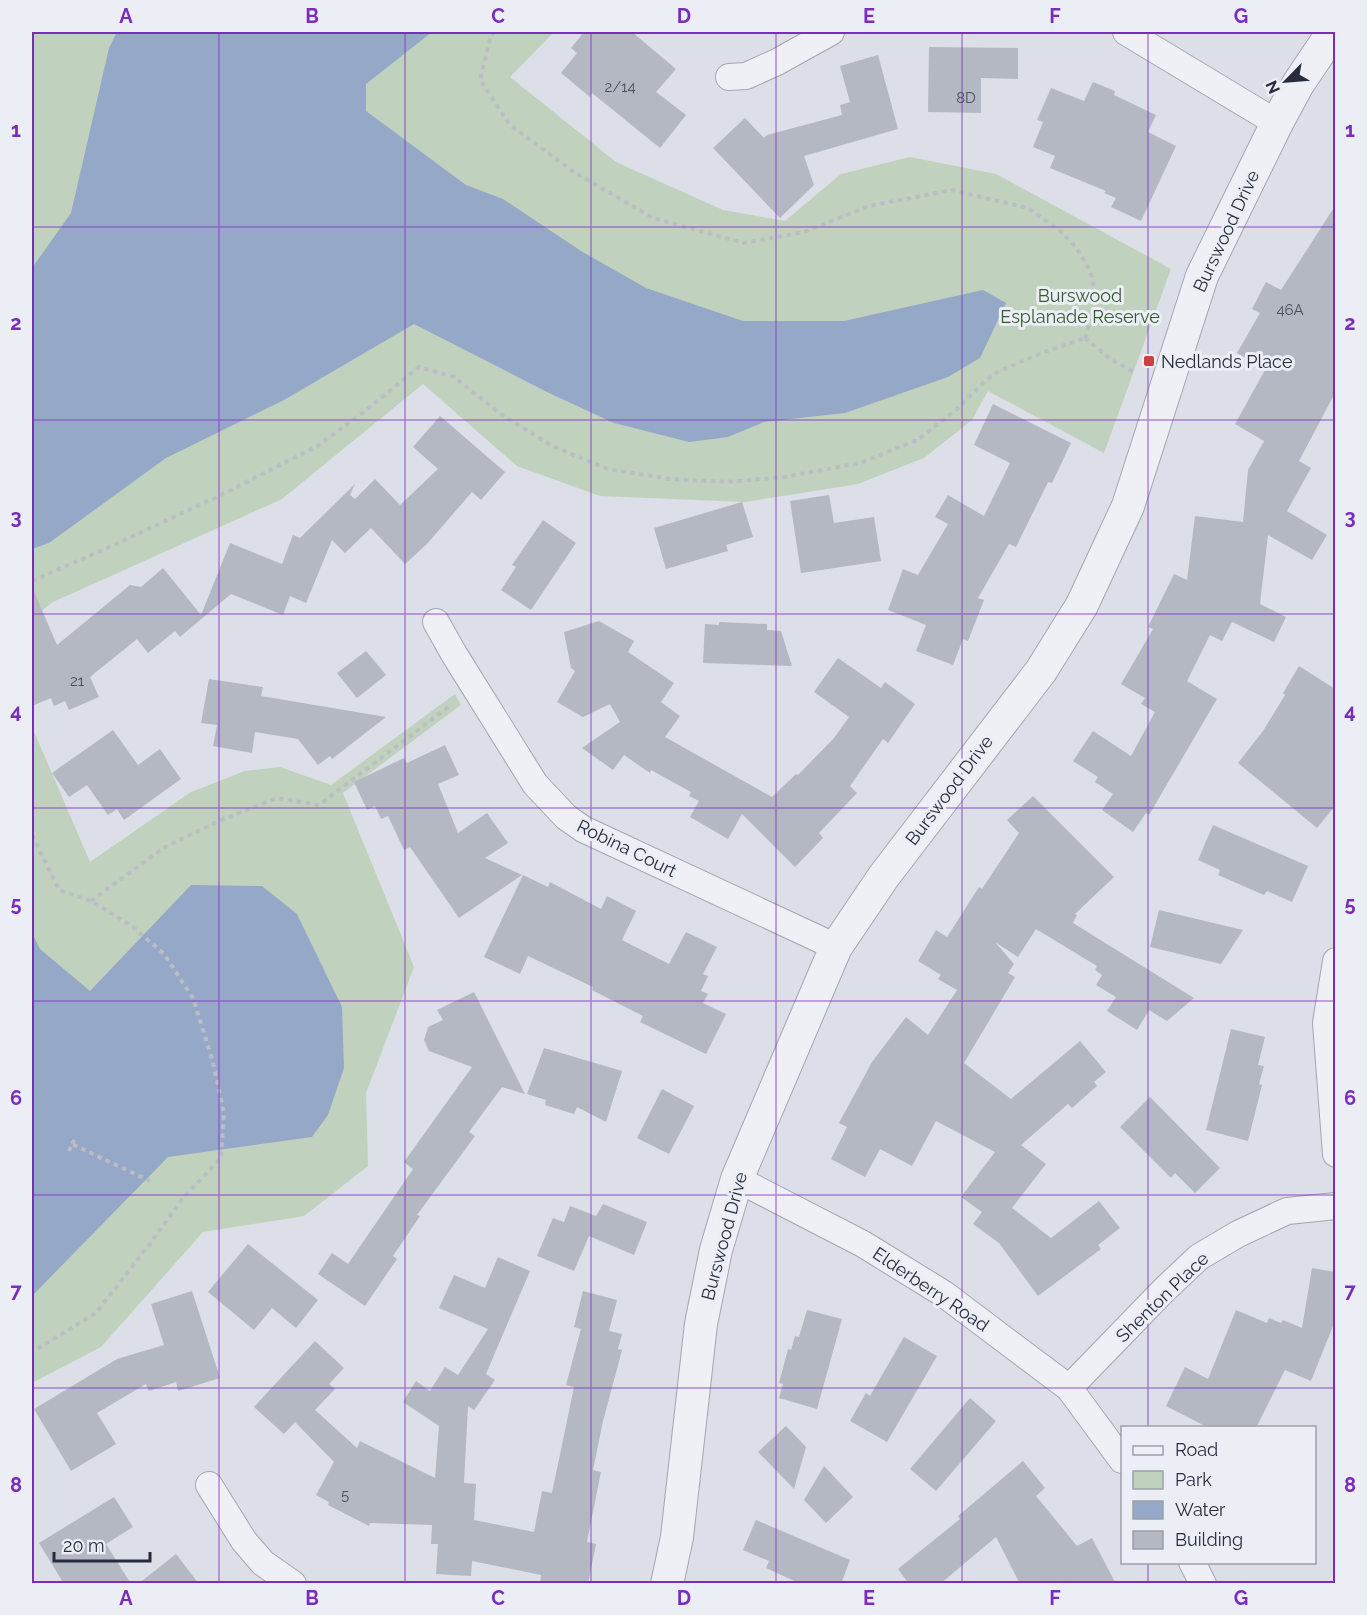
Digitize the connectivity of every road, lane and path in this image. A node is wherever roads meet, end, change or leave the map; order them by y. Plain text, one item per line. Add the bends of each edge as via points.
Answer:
1 (33, 32) edge
2 (495, 32) edge
3 (831, 32) edge
4 (1126, 32) edge
5 (1333, 32) edge
6 (32, 39) edge
7 (729, 77) dead end
8 (1277, 123) junction
9 (1085, 338) junction
10 (1136, 373) dead end
11 (32, 581) edge
12 (436, 622) dead end
13 (456, 701) dead end
14 (32, 835) edge
15 (91, 901) junction
16 (836, 947) junction
17 (1335, 961) edge
18 (76, 1137) dead end
19 (72, 1144) junction
20 (69, 1151) dead end
21 (1335, 1154) edge
22 (737, 1179) junction
23 (150, 1181) dead end
24 (1335, 1206) edge
25 (32, 1352) edge
26 (1069, 1388) junction
27 (1121, 1459) edge
28 (209, 1485) dead end
29 (1193, 1564) edge
30 (292, 1584) edge
31 (668, 1584) edge
32 (1203, 1584) edge

1 - 6 path
2 - 9 path via 480,80 510,125 574,172 653,218 744,243 804,232 869,206 952,190 1028,208 1060,231 1086,263 1095,294
3 - 7 street via 746,76
4 - 8 street
5 - 8 street, Burswood Drive
8 - 16 street, Burswood Drive via 1202,276 1128,506 1082,605 1041,670 884,876
9 - 10 path
9 - 11 path via 997,372 917,440 860,463 784,477 727,482 670,479 609,469 552,446 454,377 419,367 316,447
12 - 16 street, Robina Court via 535,784 566,817 583,829
13 - 15 path via 318,805 277,798 219,821 165,847
14 - 15 path via 59,890
15 - 25 path via 132,926 164,954 193,998 224,1113 221,1158 183,1198 96,1312
16 - 22 street, Burswood Drive
17 - 21 street via 1326,1023
18 - 19 path
19 - 20 path
19 - 23 path
22 - 26 street, Elderberry Road via 863,1244 944,1294
22 - 31 street, Burswood Drive via 716,1250 701,1324 677,1537
24 - 26 street, Shenton Place via 1287,1210 1199,1257
26 - 27 street, Elderberry Road
28 - 30 street via 244,1541 263,1563
29 - 32 street

